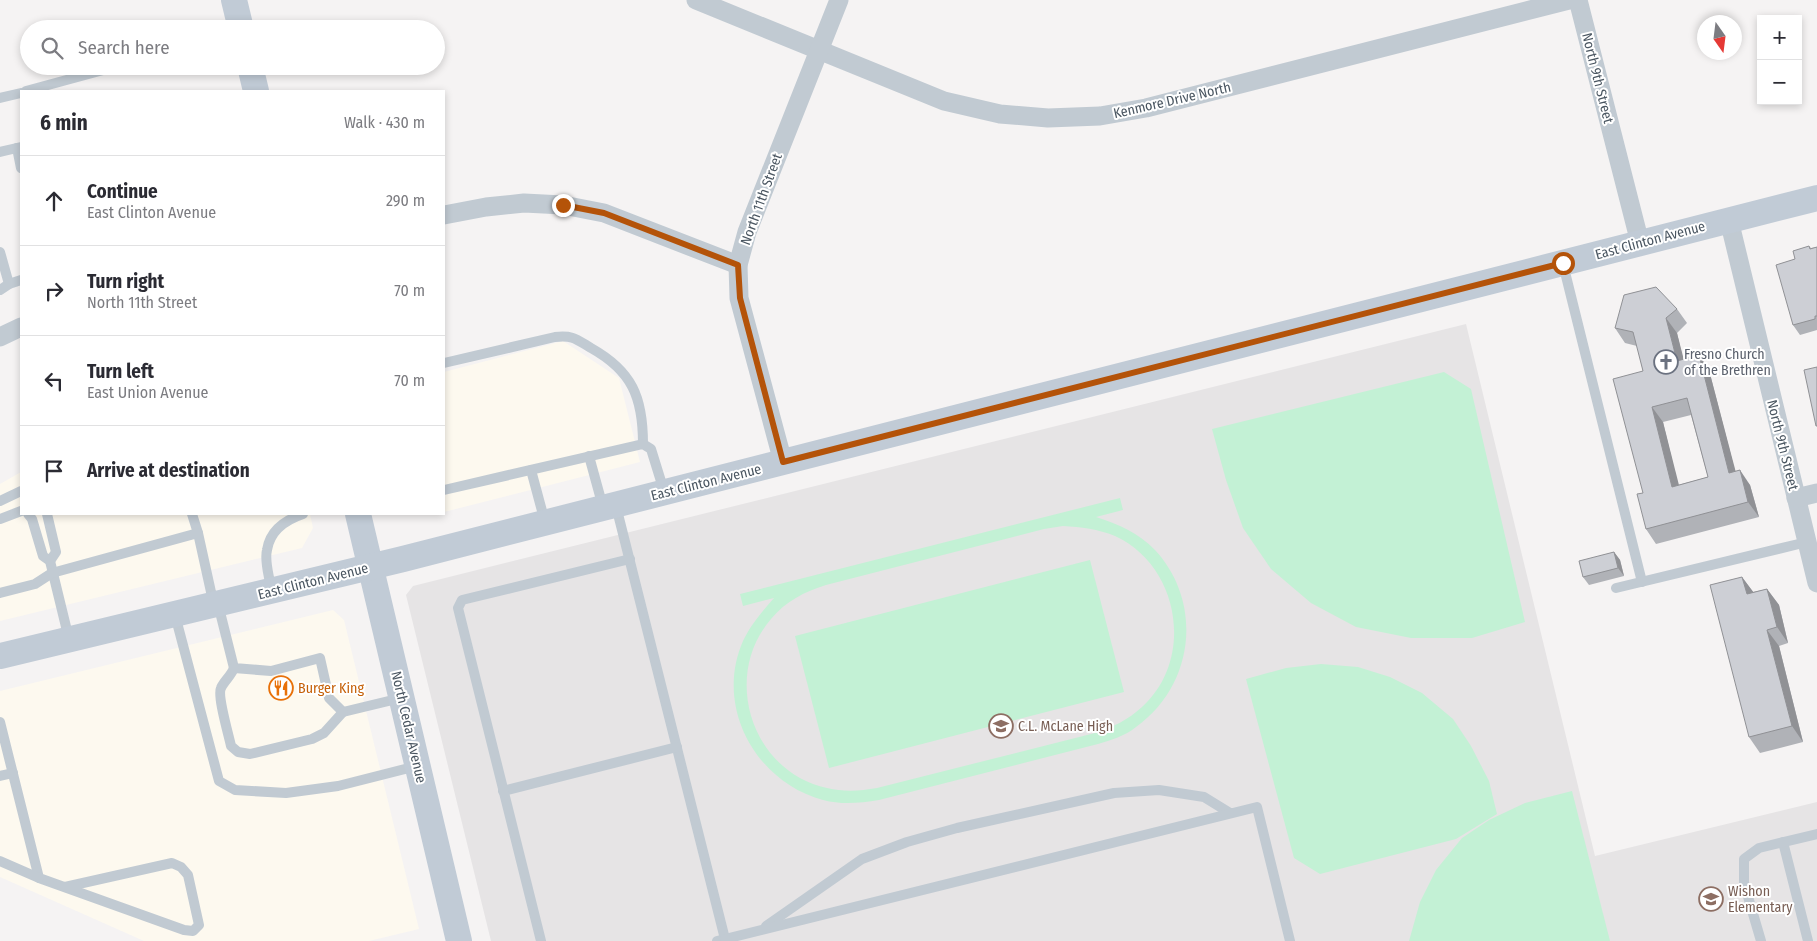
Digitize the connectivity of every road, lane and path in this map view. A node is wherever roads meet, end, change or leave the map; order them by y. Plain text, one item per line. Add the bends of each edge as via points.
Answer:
1 (234, 0) edge
2 (696, 0) edge
3 (838, 0) edge
4 (1569, 0) edge
5 (1578, 0) edge
6 (239, 20) edge
7 (819, 51) junction
8 (85, 75) edge
9 (252, 75) edge
10 (30, 90) edge
11 (256, 90) edge
12 (20, 92) edge
13 (0, 98) edge
14 (19, 147) edge
15 (0, 152) edge
16 (1817, 198) edge
17 (445, 216) edge
18 (1729, 220) junction
19 (1640, 243) junction
20 (0, 252) edge
21 (1563, 263) junction
22 (738, 265) junction
23 (20, 280) edge
24 (4, 287) edge
25 (20, 327) edge
26 (0, 337) edge
27 (445, 363) edge
28 (643, 444) junction
29 (590, 456) junction
30 (783, 462) junction
31 (531, 470) junction
32 (445, 490) edge
33 (20, 491) edge
34 (664, 492) junction
35 (1817, 493) edge
36 (1796, 498) junction
37 (0, 501) edge
38 (610, 506) junction
39 (20, 511) edge
40 (29, 515) edge
41 (47, 515) edge
42 (192, 515) edge
43 (301, 515) edge
44 (358, 515) edge
45 (0, 519) edge
46 (545, 523) junction
47 (198, 533) junction
48 (1807, 542) junction
49 (630, 559) junction
50 (50, 561) junction
51 (371, 567) junction
52 (52, 573) junction
53 (1642, 582) junction
54 (1817, 582) edge
55 (1616, 588) dead end
56 (272, 591) junction
57 (0, 593) edge
58 (218, 604) junction
59 (174, 614) junction
60 (70, 640) junction
61 (0, 656) edge
62 (234, 668) junction
63 (402, 698) junction
64 (343, 712) junction
65 (0, 722) edge
66 (677, 747) junction
67 (418, 766) junction
68 (12, 773) junction
69 (0, 776) edge
70 (503, 791) junction
71 (1230, 813) junction
72 (1817, 834) edge
73 (1783, 842) junction
74 (0, 861) edge
75 (39, 878) junction
76 (64, 887) junction
77 (762, 930) junction
78 (723, 940) edge
79 (459, 941) edge
80 (541, 941) edge
81 (1290, 941) edge
82 (1761, 941) edge
83 (1808, 941) edge

1 - 6 main road
2 - 7 street, Kenmore Drive North
3 - 7 street, North 11th Street
4 - 7 street, Kenmore Drive North via 1146,108 1100,116 1048,118 991,112 944,101
5 - 19 street, North 9th Street
7 - 22 street, North 11th Street via 747,232
8 - 10 lane
9 - 11 main road
12 - 13 lane
14 - 15 lane
16 - 18 main road, East Clinton Avenue
17 - 22 street via 486,207 563,205 604,213
18 - 19 main road, East Clinton Avenue
18 - 36 street, North 9th Street
19 - 21 main road, East Clinton Avenue
20 - 24 lane
21 - 30 main road, East Clinton Avenue
21 - 53 lane
22 - 30 street, North 11th Street via 740,298
23 - 24 lane
25 - 26 street
27 - 28 lane via 570,336 603,355 632,383 643,422
28 - 29 lane
28 - 34 lane via 651,449
29 - 31 lane
29 - 38 lane
30 - 34 main road, East Clinton Avenue
31 - 32 lane
31 - 46 lane
33 - 37 lane
34 - 38 main road, East Clinton Avenue
35 - 36 street
36 - 48 street, North 9th Street
38 - 46 main road, East Clinton Avenue
38 - 49 lane
39 - 45 lane
40 - 50 lane via 42,556
41 - 50 lane via 56,552
42 - 47 lane
43 - 56 lane via 283,523 266,552
44 - 51 main road, North Cedar Avenue
46 - 51 main road, East Clinton Avenue
47 - 52 lane
47 - 58 lane via 211,592
48 - 53 lane
48 - 54 street, North 9th Street
49 - 66 lane
49 - 70 lane via 462,600 458,608
50 - 52 lane
51 - 56 main road, East Clinton Avenue
51 - 63 main road, North Cedar Avenue
52 - 57 lane via 35,584
52 - 60 lane
53 - 55 lane
56 - 58 main road, East Clinton Avenue
58 - 59 main road, East Clinton Avenue
58 - 62 lane
59 - 60 main road, East Clinton Avenue
59 - 67 lane via 219,781 235,790 286,793 338,786
60 - 61 main road, East Clinton Avenue
62 - 64 lane via 271,670 320,658 329,698
62 - 64 lane via 220,688 220,697 231,746 238,752 250,754 312,739 324,733
63 - 64 lane
63 - 67 main road, North Cedar Avenue
65 - 68 lane
66 - 70 lane
66 - 78 lane
67 - 79 main road, North Cedar Avenue
68 - 69 lane
68 - 75 lane
70 - 80 lane
71 - 77 lane
71 - 77 lane via 1204,796 1159,790 1114,793 957,828 862,859
71 - 81 lane via 1257,807
72 - 73 lane
73 - 82 lane via 1759,848 1744,859 1744,883
73 - 83 lane
74 - 75 lane
75 - 76 lane
76 - 76 lane via 184,930 193,931 199,925 188,875 172,863
77 - 78 lane

